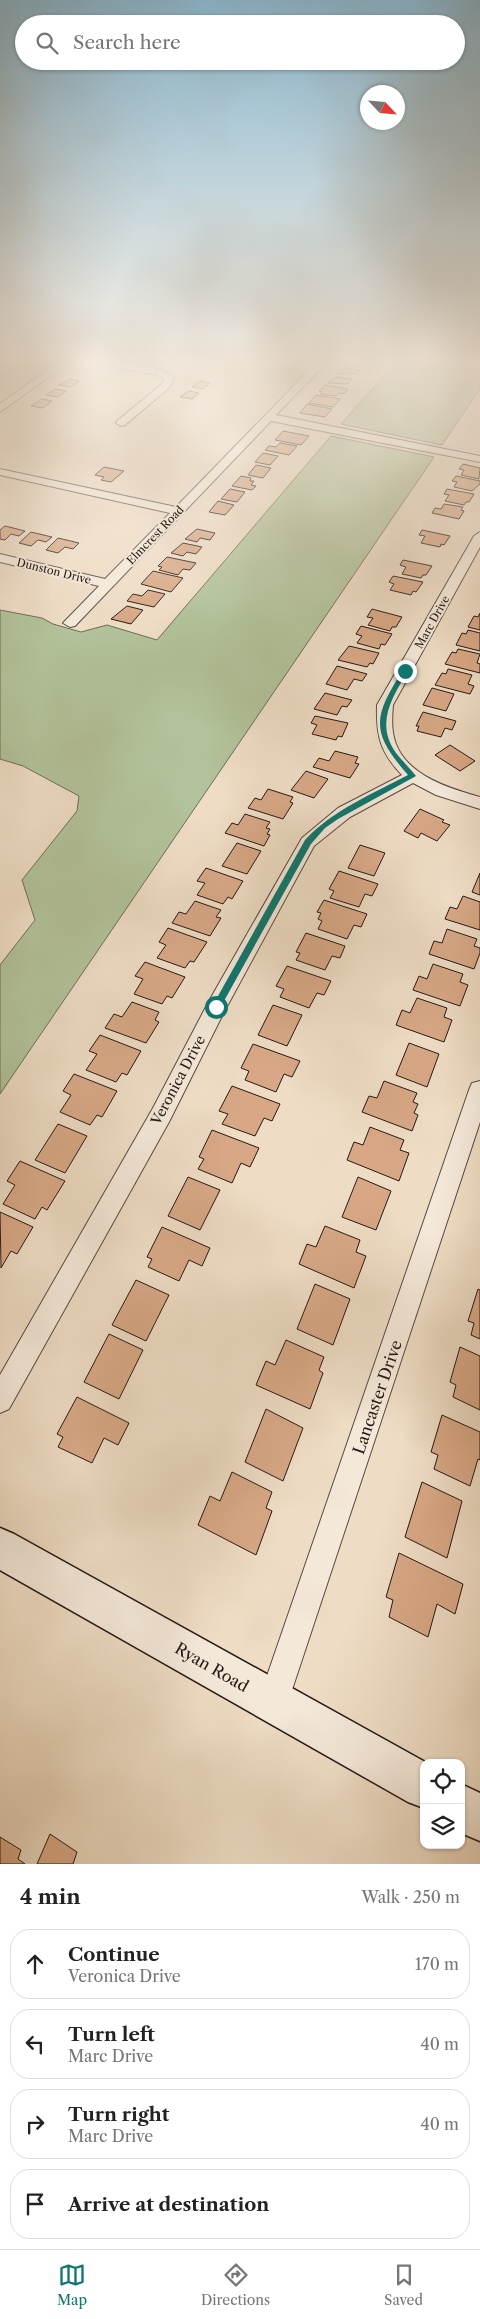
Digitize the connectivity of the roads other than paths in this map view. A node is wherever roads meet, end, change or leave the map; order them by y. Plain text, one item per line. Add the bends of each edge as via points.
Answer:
1 (240, 447) edge
2 (419, 447) edge
3 (480, 459) edge
4 (0, 472) edge
5 (179, 511) junction
6 (480, 536) edge
7 (0, 558) edge
8 (108, 584) junction
9 (70, 623) dead end
10 (413, 776) junction
11 (480, 804) edge
12 (480, 1090) edge
13 (0, 1400) edge
14 (0, 1548) edge
15 (273, 1702) junction
16 (420, 1784) edge
17 (465, 1809) edge
18 (480, 1818) edge

1 - 5 street, Elmcrest Road
2 - 3 street
4 - 5 street
5 - 8 street, Elmcrest Road
6 - 10 street, Marc Drive via 385,705 382,722 386,738 392,753
7 - 8 street, Dunston Drive
8 - 9 street, Elmcrest Road
10 - 11 street, Marc Drive
10 - 13 street, Veronica Drive via 336,817 308,842 216,1007 161,1115
12 - 15 street, Lancaster Drive
14 - 15 main road, Ryan Road
15 - 16 main road, Ryan Road
17 - 18 main road

